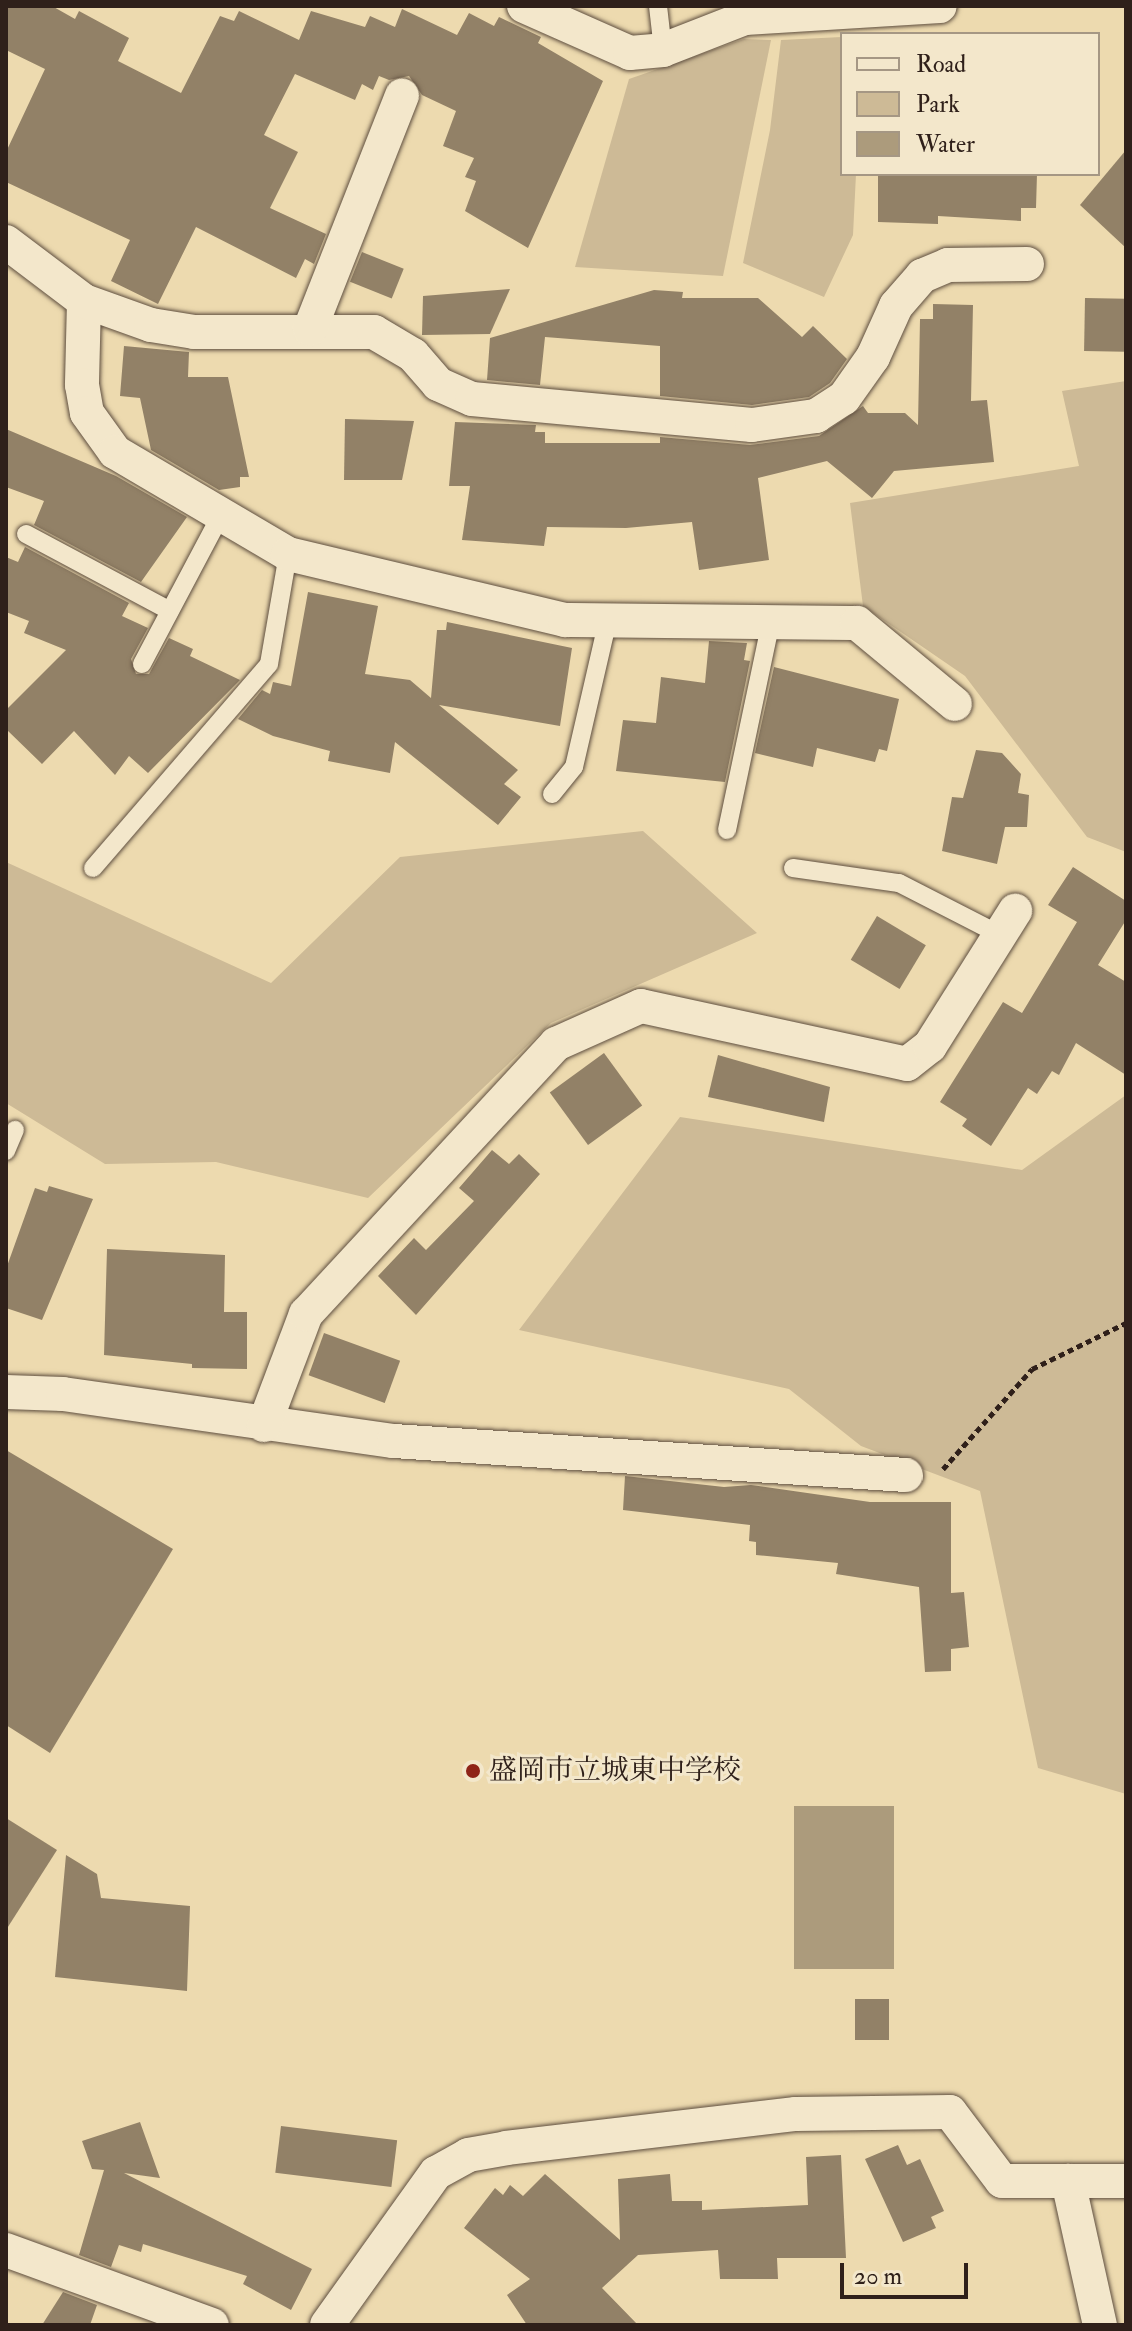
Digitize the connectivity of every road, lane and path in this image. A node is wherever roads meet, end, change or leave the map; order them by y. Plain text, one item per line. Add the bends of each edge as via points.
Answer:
1 (524, 6) edge
2 (658, 6) edge
3 (940, 6) edge
4 (663, 50) junction
5 (402, 95) dead end
6 (6, 242) edge
7 (1027, 264) dead end
8 (84, 301) junction
9 (310, 329) junction
10 (221, 515) junction
11 (26, 534) dead end
12 (288, 554) junction
13 (170, 611) junction
14 (608, 620) junction
15 (771, 621) junction
16 (142, 664) dead end
17 (955, 704) dead end
18 (552, 794) dead end
19 (727, 830) dead end
20 (93, 868) dead end
21 (793, 868) dead end
22 (1007, 923) joint
23 (15, 1130) dead end
24 (6, 1151) edge
25 (1126, 1323) edge
26 (6, 1392) edge
27 (264, 1425) junction
28 (906, 1475) joint
29 (1068, 2181) junction
30 (1126, 2181) edge
31 (6, 2250) edge
32 (212, 2325) edge
33 (327, 2325) edge
34 (1100, 2325) edge

1 - 4 street via 630,53
2 - 4 lane
3 - 4 street via 745,18
5 - 9 street
6 - 8 street
7 - 9 street via 948,265 922,276 896,306 873,357 844,398 816,416 752,425 472,399 438,384 413,355 374,332
8 - 9 street via 151,325 194,332
8 - 10 street via 82,385 87,413 115,452
10 - 12 street
10 - 13 lane
11 - 13 lane
12 - 14 street via 565,620
12 - 20 lane via 269,664
13 - 16 lane
14 - 15 street
14 - 18 lane via 574,767
15 - 17 street via 857,623
15 - 19 lane
21 - 22 lane via 899,883
22 - 27 street via 930,1046 907,1064 641,1006 556,1044 306,1314
23 - 24 lane
25 - 28 path via 1032,1369 936,1476
26 - 27 street via 63,1394
27 - 28 street via 409,1442
29 - 30 street
29 - 33 street via 1002,2181 950,2112 892,2109 781,2115 468,2155 436,2173
29 - 34 street
31 - 32 street

